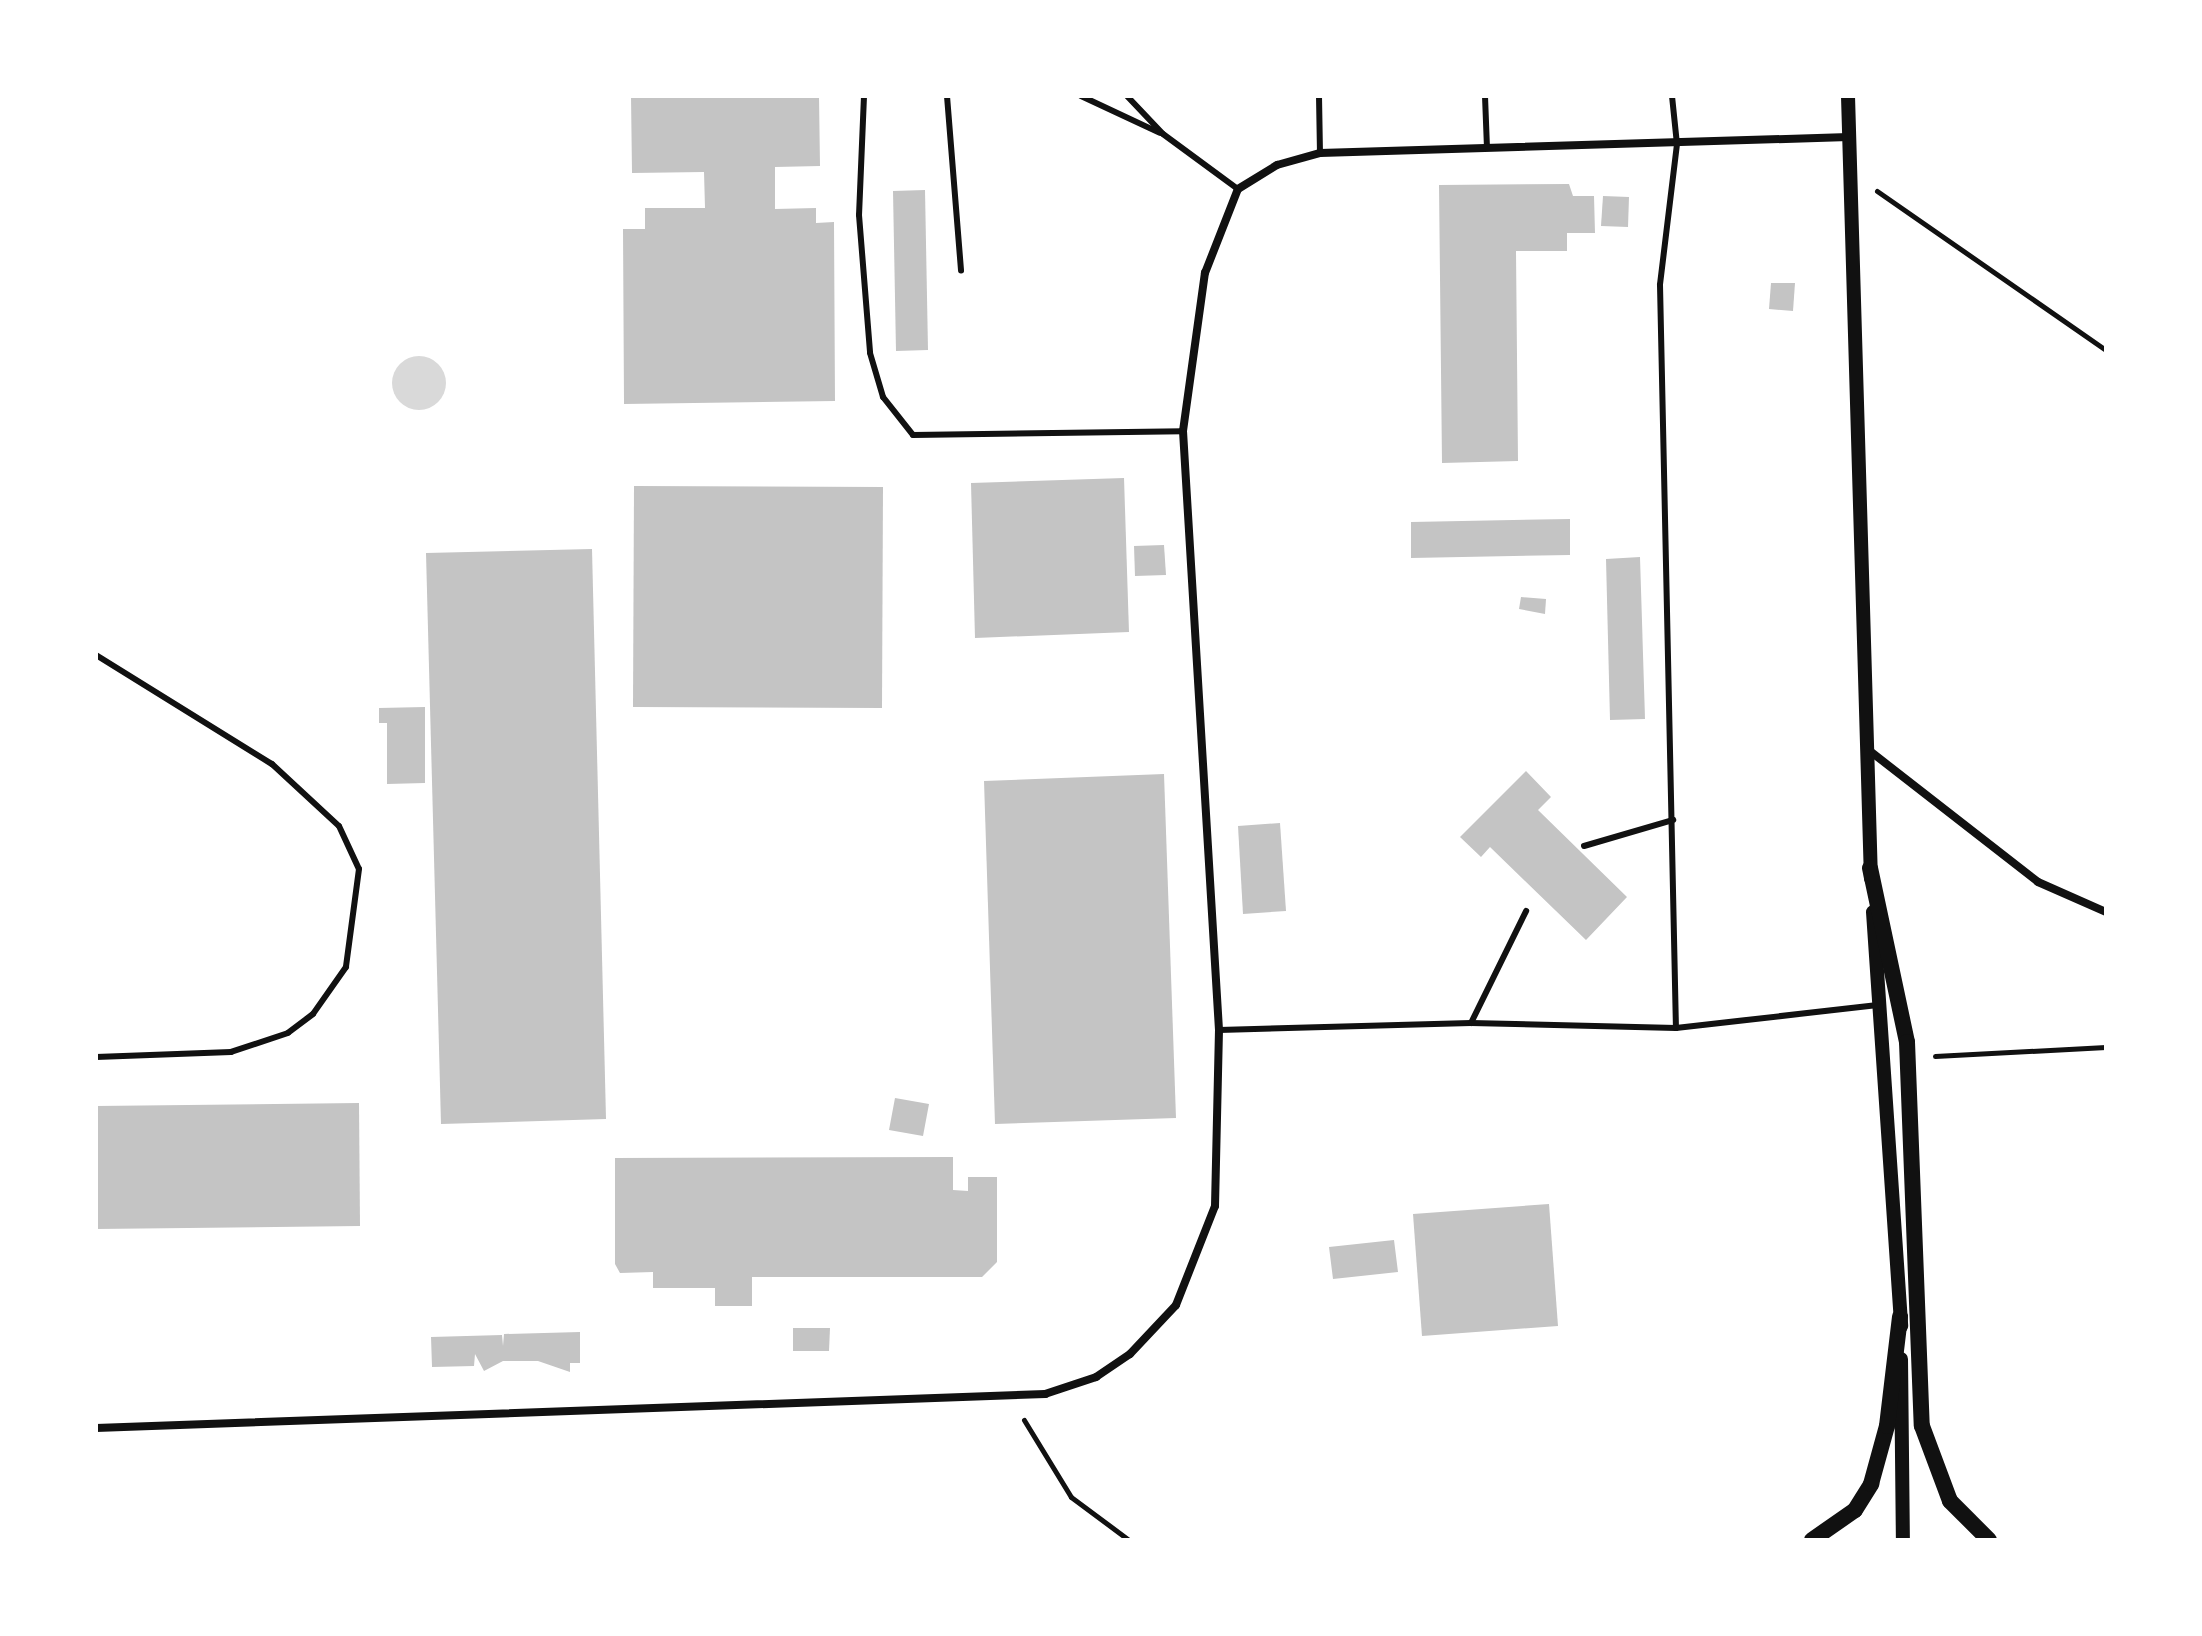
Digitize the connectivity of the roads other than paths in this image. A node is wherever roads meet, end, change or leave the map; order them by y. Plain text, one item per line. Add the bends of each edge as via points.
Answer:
1 (864, 96) edge
2 (947, 96) edge
3 (1081, 96) edge
4 (1127, 96) edge
5 (1319, 96) edge
6 (1485, 96) edge
7 (1672, 96) edge
8 (1848, 96) edge
9 (1163, 134) junction
10 (1849, 137) junction
11 (1677, 144) junction
12 (1487, 152) junction
13 (1320, 153) junction
14 (1238, 189) junction
15 (961, 270) dead end
16 (1183, 431) junction
17 (96, 655) edge
18 (1866, 747) junction
19 (1673, 820) junction
20 (1584, 846) dead end
21 (1870, 868) junction
22 (1526, 911) dead end
23 (2106, 912) edge
24 (1881, 1005) junction
25 (1471, 1023) junction
26 (1676, 1028) junction
27 (1219, 1030) junction
28 (96, 1057) edge
29 (1900, 1317) junction
30 (96, 1428) edge
31 (1812, 1540) edge
32 (1903, 1540) edge
33 (1989, 1540) edge

1 - 16 lane via 859,215 870,353 883,397 913,435
2 - 15 lane
3 - 9 lane
4 - 9 lane
5 - 13 lane
6 - 12 lane
7 - 11 lane
8 - 10 street
9 - 14 lane
10 - 11 street
10 - 18 street
11 - 12 street
11 - 19 lane via 1660,285
12 - 13 street
13 - 14 street via 1277,165
14 - 16 street via 1217,226 1205,273
16 - 27 street
17 - 28 lane via 272,764 339,826 359,869 346,967 313,1014 288,1033 231,1052
18 - 21 street
18 - 23 street via 2038,882
19 - 20 lane
19 - 26 lane
21 - 24 street
21 - 33 main road via 1907,1058 1922,1426 1950,1501
22 - 25 lane
24 - 26 lane
24 - 29 street
25 - 26 lane
25 - 27 lane
27 - 30 street via 1215,1206 1176,1305 1096,1377 1015,1396
29 - 31 main road via 1887,1426 1871,1484 1855,1510
29 - 32 street

